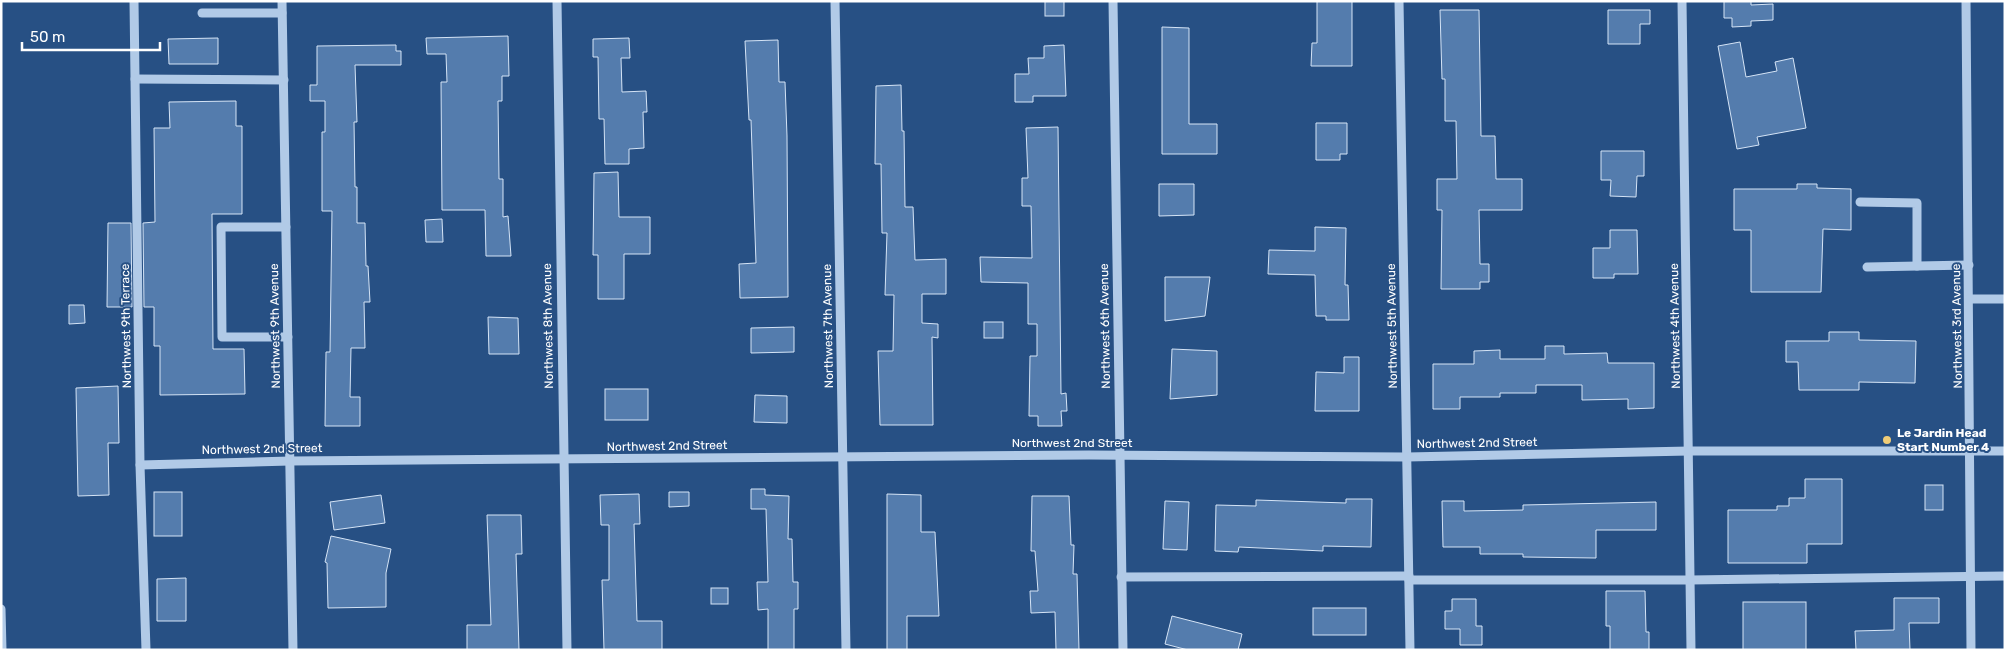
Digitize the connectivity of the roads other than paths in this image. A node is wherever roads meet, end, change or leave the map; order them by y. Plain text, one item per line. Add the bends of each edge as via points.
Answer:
1 (134, 1) edge
2 (282, 1) edge
3 (557, 1) edge
4 (835, 1) edge
5 (1113, 1) edge
6 (1399, 1) edge
7 (1682, 1) edge
8 (1966, 1) edge
9 (202, 13) dead end
10 (282, 13) junction
11 (135, 79) junction
12 (284, 80) junction
13 (1860, 202) dead end
14 (286, 227) junction
15 (1969, 265) junction
16 (1916, 266) junction
17 (1867, 267) dead end
18 (1969, 299) junction
19 (2005, 299) edge
20 (288, 337) junction
21 (1971, 451) junction
22 (2005, 451) edge
23 (1689, 452) junction
24 (1119, 456) junction
25 (842, 457) junction
26 (1407, 457) junction
27 (562, 460) junction
28 (290, 461) junction
29 (140, 465) junction
30 (1121, 576) junction
31 (1971, 576) junction
32 (2005, 576) edge
33 (1409, 578) junction
34 (1690, 580) junction
35 (1, 609) edge
36 (2, 650) edge
37 (146, 650) edge
38 (293, 650) edge
39 (567, 650) edge
40 (846, 650) edge
41 (1123, 650) edge
42 (1410, 650) edge
43 (1691, 650) edge
44 (1971, 650) edge

1 - 11 street, Northwest 9th Terrace
2 - 10 street, Northwest 9th Avenue
3 - 27 street, Northwest 8th Avenue
4 - 25 street, Northwest 7th Avenue
5 - 24 street, Northwest 6th Avenue
6 - 26 street, Northwest 5th Avenue
7 - 23 street, Northwest 4th Avenue
8 - 15 street, Northwest 3rd Avenue
9 - 10 street
10 - 12 street, Northwest 9th Avenue
11 - 12 street
11 - 29 street, Northwest 9th Terrace
12 - 14 street, Northwest 9th Avenue
13 - 16 street via 1916,203
14 - 20 street, Northwest 9th Avenue
14 - 20 street via 221,227 222,338
15 - 16 street
15 - 18 street, Northwest 3rd Avenue
16 - 17 street
18 - 19 street
18 - 21 street, Northwest 3rd Avenue
20 - 28 street, Northwest 9th Avenue
21 - 22 street, Northwest 2nd Street
21 - 23 street, Northwest 2nd Street
21 - 31 street, Northwest 3rd Avenue
23 - 26 street, Northwest 2nd Street
23 - 34 street, Northwest 4th Avenue
24 - 25 street, Northwest 2nd Street
24 - 26 street, Northwest 2nd Street
24 - 30 street, Northwest 6th Avenue
25 - 27 street, Northwest 2nd Street
25 - 40 street, Northwest 7th Avenue
26 - 33 street, Northwest 5th Avenue
27 - 28 street, Northwest 2nd Street
27 - 39 street, Northwest 8th Avenue
28 - 29 street, Northwest 2nd Street
28 - 38 street, Northwest 9th Avenue
29 - 37 street, Northwest 9th Terrace
30 - 33 street
30 - 41 street, Northwest 6th Avenue
31 - 32 street
31 - 34 street
31 - 44 street, Northwest 3rd Avenue
33 - 34 street
33 - 42 street, Northwest 5th Avenue
34 - 43 street, Northwest 4th Avenue
35 - 36 street

